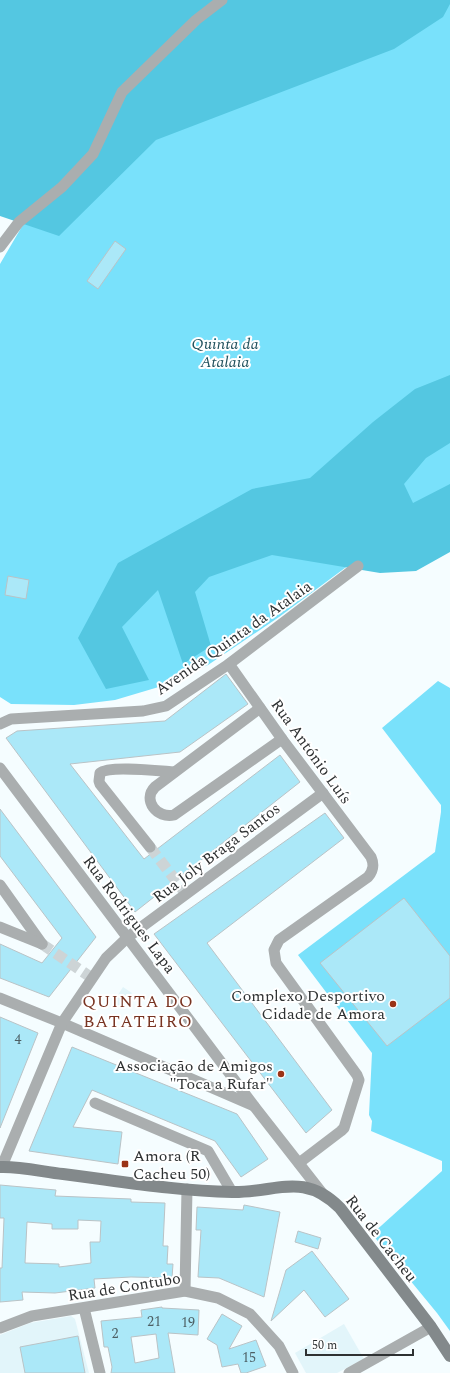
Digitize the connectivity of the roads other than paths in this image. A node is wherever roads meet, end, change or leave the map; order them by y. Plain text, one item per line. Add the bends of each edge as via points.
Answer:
1 (222, 0) edge
2 (0, 247) edge
3 (358, 566) dead end
4 (229, 664) junction
5 (260, 708) junction
6 (0, 724) edge
7 (282, 739) junction
8 (0, 768) edge
9 (174, 772) junction
10 (322, 793) junction
11 (150, 847) tunnel mouth
12 (0, 885) edge
13 (0, 927) edge
14 (128, 937) junction
15 (0, 998) edge
16 (62, 1023) junction
17 (95, 1103) dead end
18 (254, 1106) junction
19 (299, 1163) junction
20 (1, 1166) edge
21 (187, 1189) junction
22 (232, 1192) junction
23 (322, 1193) junction
24 (185, 1291) junction
25 (84, 1308) junction
26 (431, 1327) junction
27 (0, 1328) edge
28 (450, 1356) edge
29 (100, 1373) edge
30 (293, 1373) edge
31 (349, 1373) edge

1 - 2 street via 196,20 122,92 93,154 62,187 19,222
3 - 4 street, Avenida Quinta da Atalaia
4 - 5 street, Rua António Luís
4 - 6 street, Avenida Quinta da Atalaia via 159,709 11,719
5 - 7 street, Rua António Luís
5 - 9 street
7 - 9 street via 177,813 164,816 152,806 151,794 155,786
7 - 10 street, Rua António Luís
8 - 14 street, Rua Rodrigues Lapa
9 - 11 street via 127,769 106,770 100,773 100,784
10 - 14 street, Rua Joly Braga Santos
10 - 19 street, Rua António Luís via 371,857 373,870 279,940 274,950 276,963 359,1080 344,1128
12 - 13 street via 42,944
14 - 16 street, Rua Joly Braga Santos via 106,958
14 - 18 street, Rua Rodrigues Lapa
15 - 16 street
16 - 18 street
16 - 20 street, Rua Joly Braga Santos
17 - 22 street via 208,1151
18 - 19 street, Rua Rodrigues Lapa
19 - 23 street, Rua Rodrigues Lapa
20 - 21 main road, Rua de Cacheu
21 - 22 main road, Rua de Cacheu
21 - 24 street
22 - 23 main road, Rua de Cacheu via 299,1186
23 - 26 main road, Rua de Cacheu via 340,1208
24 - 25 street, Rua de Contubo
24 - 30 street, Rua de Contubo via 218,1298 250,1314 279,1346
25 - 27 street, Rua de Contubo via 32,1316
25 - 29 street
26 - 28 main road, Rua de Cacheu
26 - 31 street

